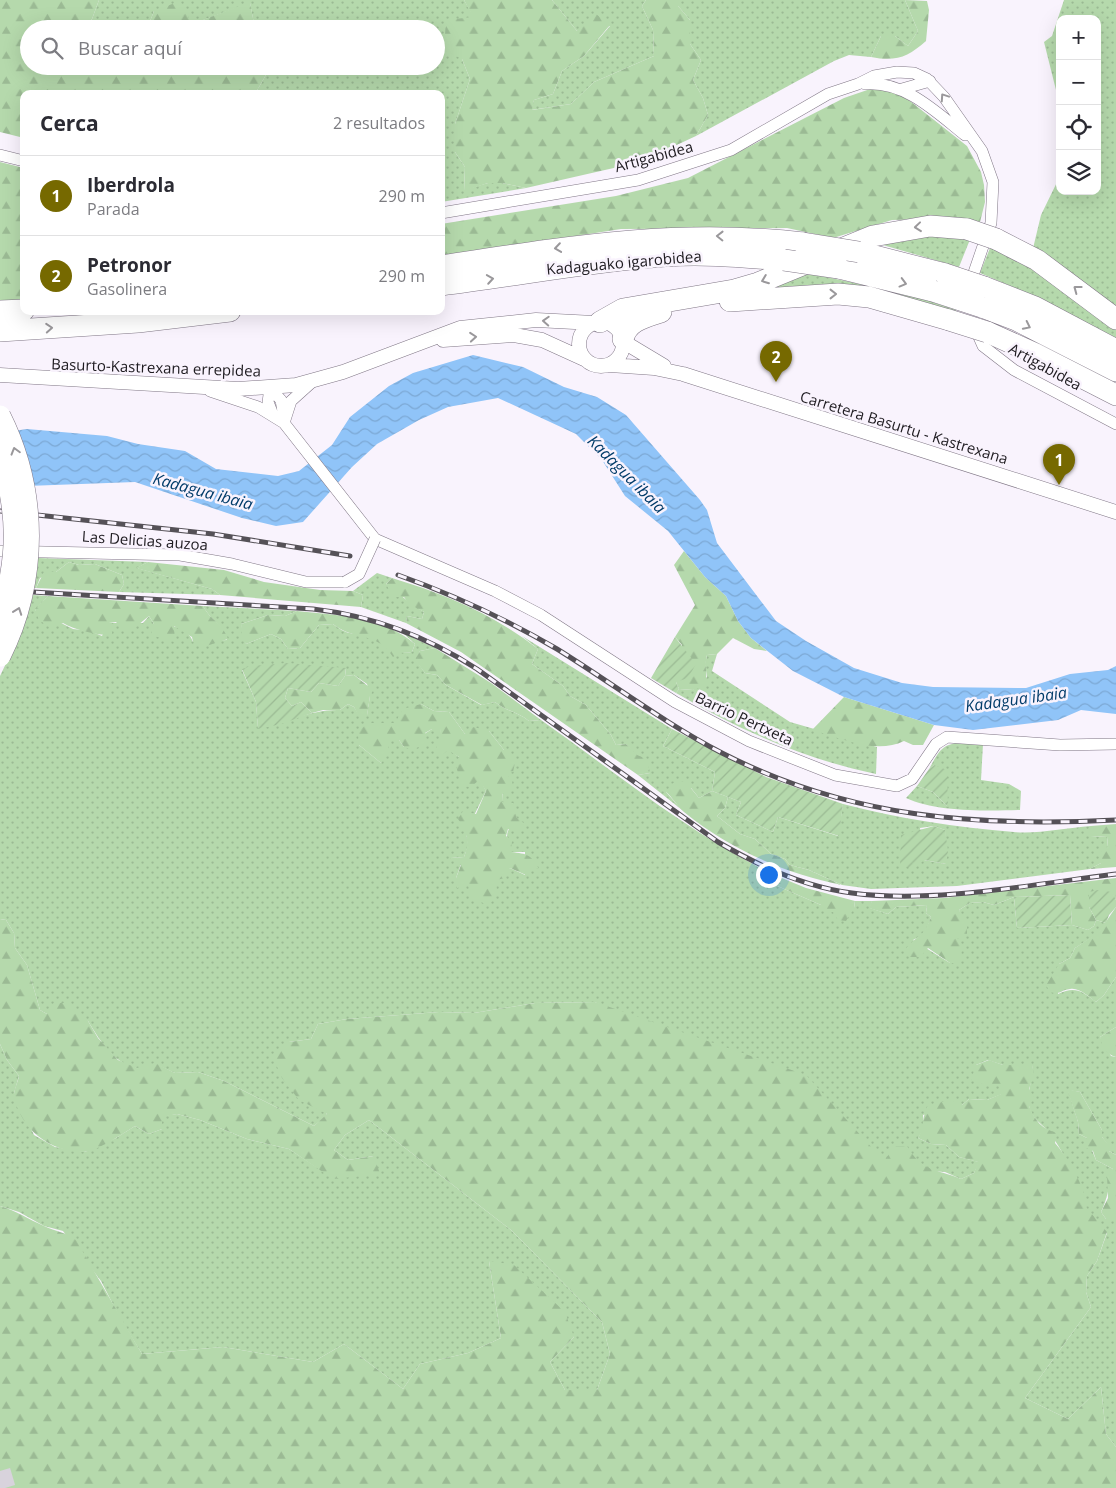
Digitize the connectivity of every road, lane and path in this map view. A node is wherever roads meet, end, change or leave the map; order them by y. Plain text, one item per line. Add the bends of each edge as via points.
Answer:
1 (930, 81) junction
2 (858, 84) junction
3 (902, 89) junction
4 (982, 151) junction
5 (0, 155) edge
6 (20, 160) edge
7 (445, 212) edge
8 (445, 265) edge
9 (939, 283) junction
10 (445, 284) edge
11 (983, 297) junction
12 (20, 310) edge
13 (0, 311) edge
14 (197, 315) edge
15 (1116, 319) edge
16 (597, 322) junction
17 (0, 331) edge
18 (623, 340) junction
19 (424, 342) junction
20 (1116, 350) edge
21 (586, 360) junction
22 (610, 365) junction
23 (1116, 372) edge
24 (683, 374) junction
25 (0, 375) edge
26 (314, 380) junction
27 (193, 386) junction
28 (270, 388) junction
29 (1116, 395) edge
30 (273, 415) junction
31 (0, 416) edge
32 (285, 422) junction
33 (1116, 424) edge
34 (0, 451) edge
35 (1116, 512) edge
36 (375, 539) junction
37 (0, 551) edge
38 (0, 620) edge
39 (0, 656) edge
40 (1116, 744) edge

1 - 2 street, Artigabidea via 914,73 897,72 874,76
1 - 3 street
4 -> 1 street
2 - 3 street via 879,83
2 - 7 street, Artigabidea via 828,94 731,150 638,180
3 - 4 street via 950,122
4 - 33 street, Artigabidea via 993,182 991,223 967,291 969,317 983,346 1014,370
5 - 6 street
9 -> 8 highway, Kadaguako igarobidea, bridge via 859,252 721,236 626,240
10 -> 9 highway, Kadaguako igarobidea, bridge via 540,270 665,256 704,255 784,260
9 - 11 highway, Kadaguako igarobidea, bridge
11 - 20 highway, Kadaguako igarobidea via 1035,307
11 -> 23 highway, Kadaguako igarobidea via 1023,324
12 - 13 highway
17 -> 14 highway
15 -> 16 highway, bridge via 1037,260 996,239 967,229 930,226 873,236 734,290 623,309
16 - 18 street via 613,325
16 -> 19 street, Basurto-Kastrexana errepidea via 497,322 460,328
16 - 21 street via 584,329 579,341
18 - 22 street via 621,353
18 - 24 street via 656,362
18 -> 29 highway, bridge via 624,331 636,321 673,309 793,295 869,297 987,332
19 -> 21 street, Basurto-Kastrexana errepidea via 514,335 542,340
19 - 26 street, Basurto-Kastrexana errepidea
21 - 22 street via 598,366
22 - 24 street via 645,366
24 - 35 street, Carretera Basurtu - Kastrexana
25 - 27 street, Basurto-Kastrexana errepidea
26 - 28 street, Basurto-Kastrexana errepidea
26 - 32 street via 291,401
27 - 28 street, Basurto-Kastrexana errepidea via 238,390
27 - 30 street via 240,400
28 - 30 street via 268,402
28 - 32 street via 281,400
30 - 32 street
39 -> 31 highway, bridge via 21,604 28,563 29,524 15,447
32 - 36 street
34 - 38 highway, bridge via 12,498 15,541 11,582
36 - 37 street, Las Delicias auzoa, bridge via 359,574 345,582 306,582 180,555
36 - 40 street, Barrio Pertxeta via 495,591 541,615 675,702 749,741 835,775 902,785 912,779 936,744 947,737 1060,745

